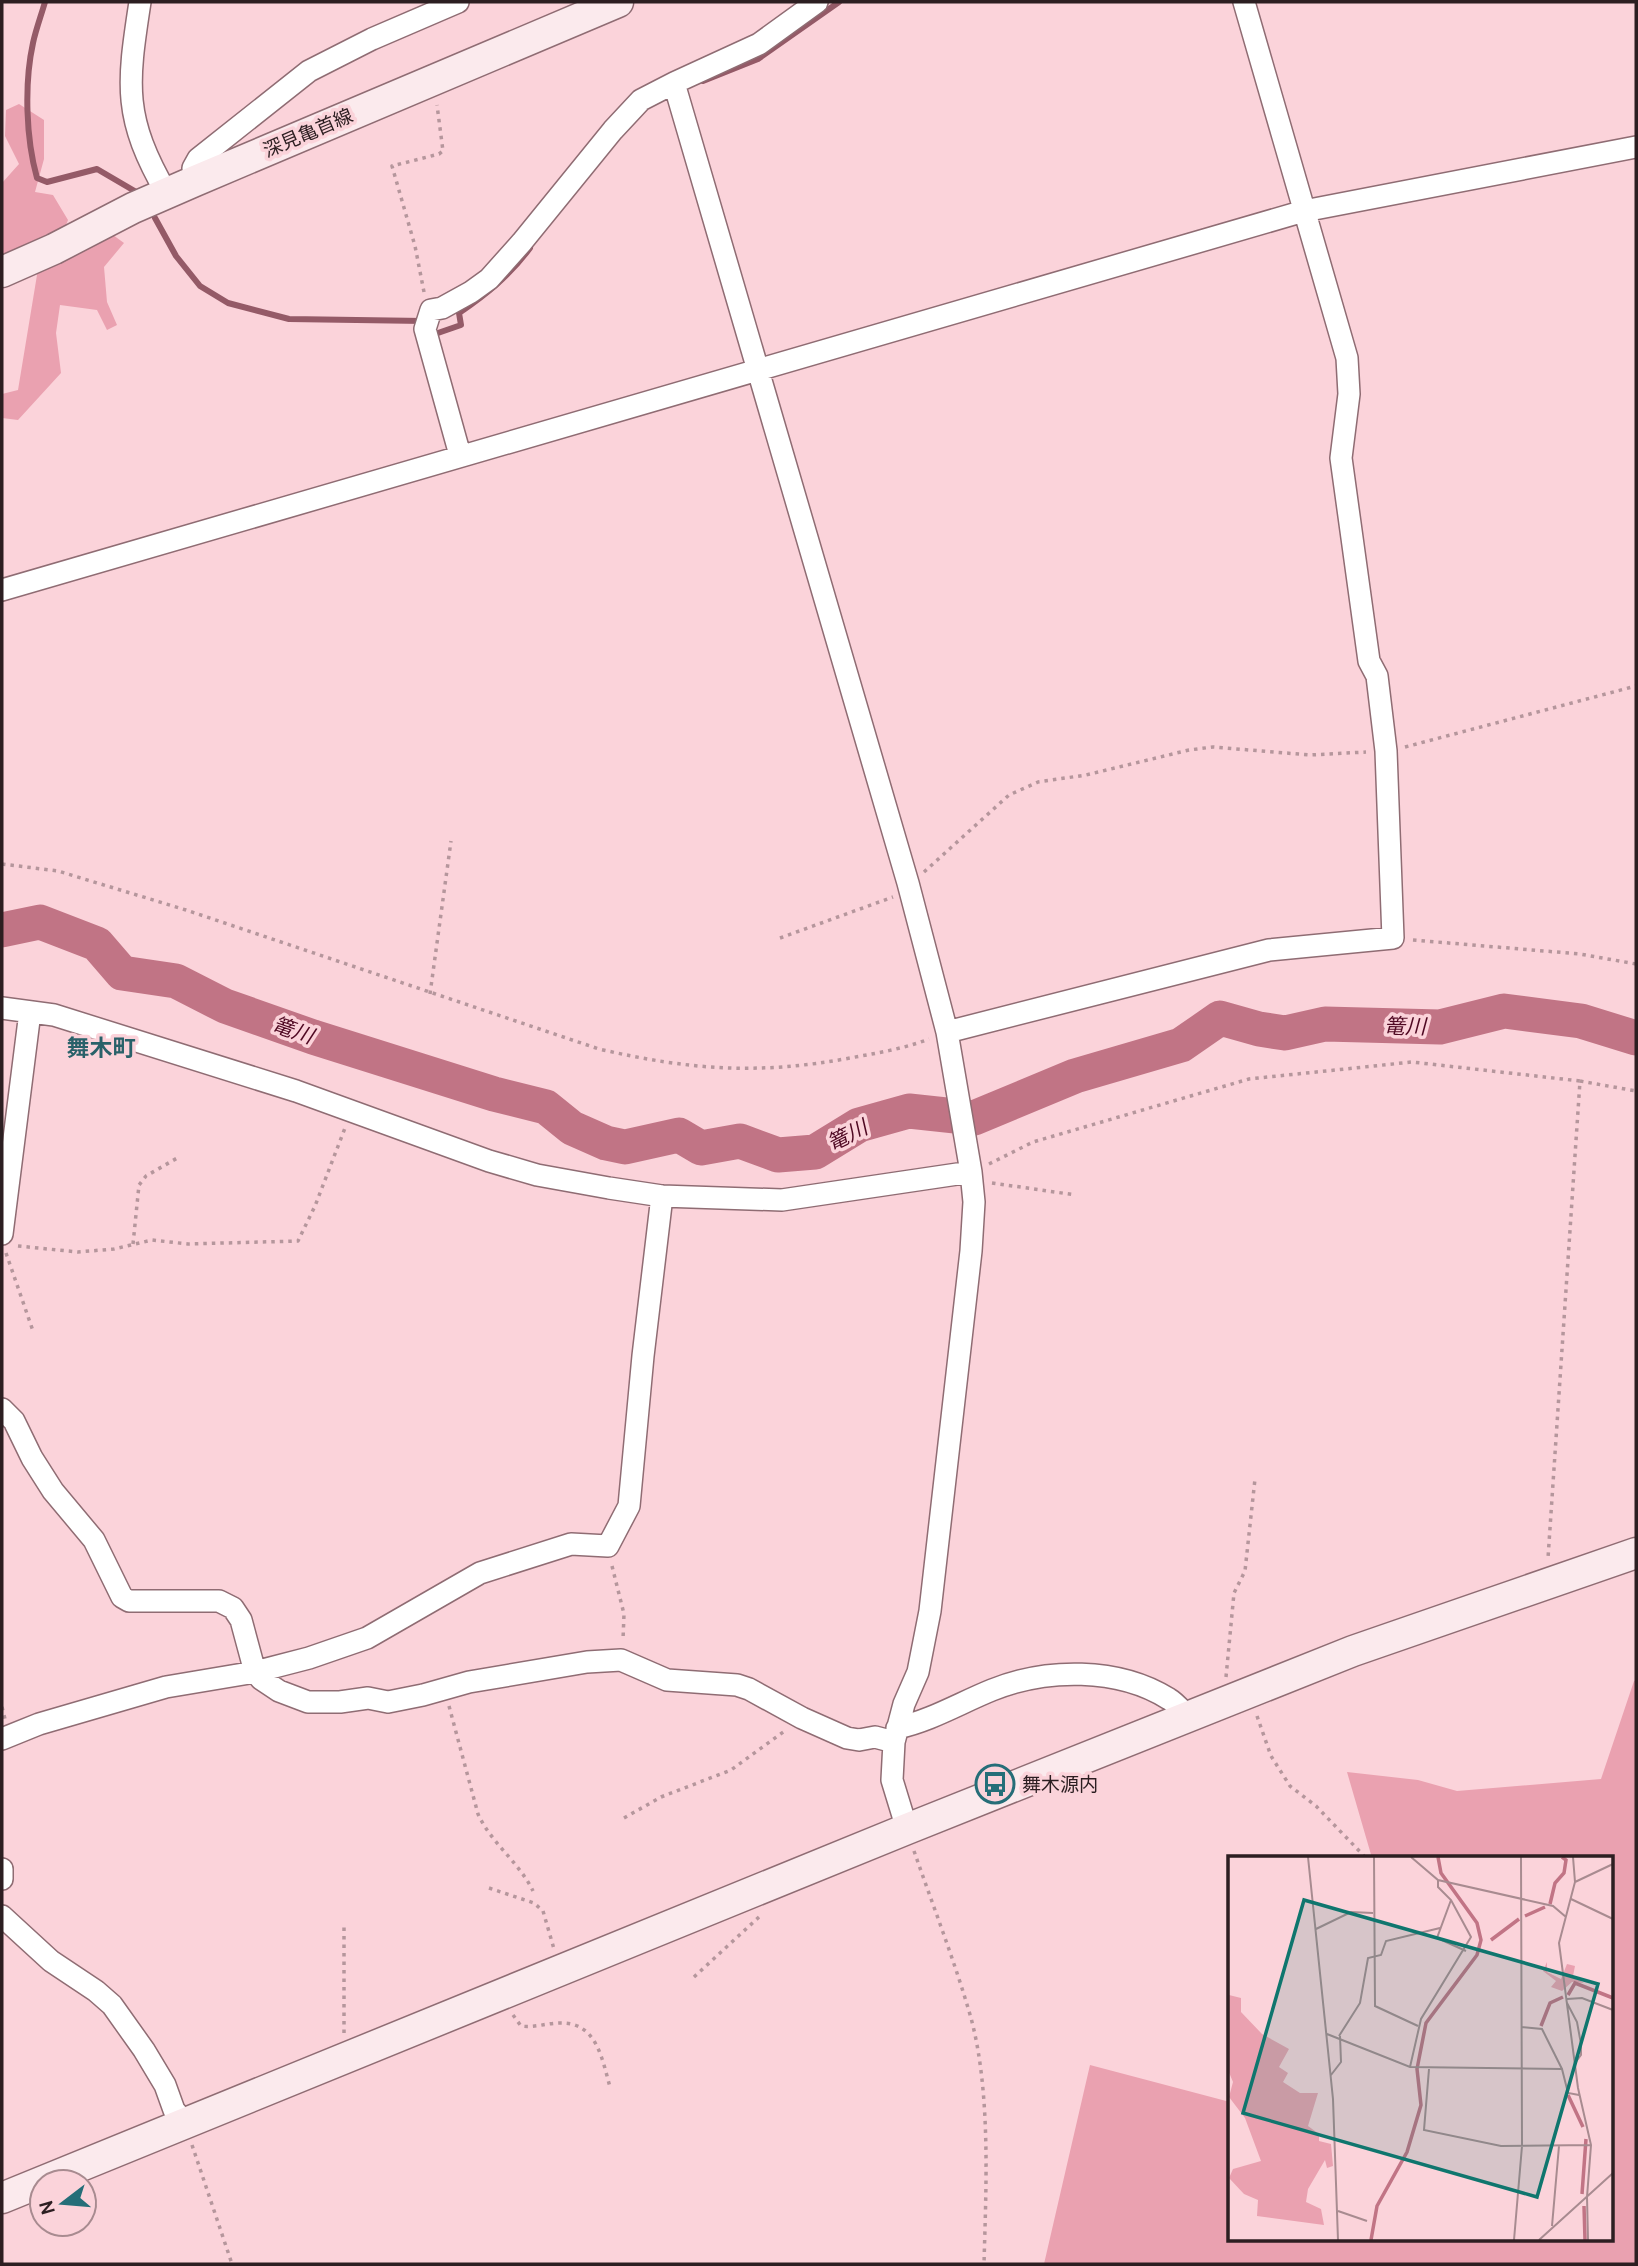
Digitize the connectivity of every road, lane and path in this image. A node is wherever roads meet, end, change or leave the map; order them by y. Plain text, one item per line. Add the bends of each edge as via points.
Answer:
1 (140, 2) edge
2 (457, 2) edge
3 (817, 2) edge
4 (1244, 2) edge
5 (612, 3) edge
6 (432, 80) junction
7 (675, 85) junction
8 (1636, 147) edge
9 (195, 181) junction
10 (167, 194) junction
11 (1304, 211) junction
12 (2, 272) edge
13 (428, 319) junction
14 (759, 370) junction
15 (460, 455) junction
16 (2, 590) edge
17 (1636, 686) edge
18 (1387, 751) junction
19 (451, 841) dead end
20 (2, 864) edge
21 (909, 887) junction
22 (780, 938) dead end
23 (1393, 939) junction
24 (1636, 964) edge
25 (430, 994) junction
26 (2, 1008) edge
27 (30, 1012) junction
28 (948, 1037) junction
29 (1580, 1081) junction
30 (1636, 1091) edge
31 (352, 1111) junction
32 (179, 1157) dead end
33 (972, 1179) junction
34 (1076, 1195) dead end
35 (662, 1196) junction
36 (7, 1243) edge
37 (133, 1245) junction
38 (33, 1331) dead end
39 (2, 1409) edge
40 (1255, 1479) dead end
41 (608, 1546) junction
42 (1636, 1553) edge
43 (1546, 1583) junction
44 (621, 1660) junction
45 (255, 1672) junction
46 (444, 1689) junction
47 (1243, 1695) junction
48 (1188, 1717) junction
49 (802, 1718) junction
50 (895, 1735) junction
51 (2, 1738) edge
52 (624, 1818) dead end
53 (907, 1829) junction
54 (1364, 1856) edge
55 (2, 1869) edge
56 (2, 1879) edge
57 (489, 1888) dead end
58 (758, 1889) junction
59 (533, 1891) dead end
60 (2, 1916) edge
61 (344, 1923) dead end
62 (561, 1970) junction
63 (694, 1977) dead end
64 (506, 1992) junction
65 (350, 2054) junction
66 (610, 2087) dead end
67 (185, 2123) junction
68 (2, 2198) edge
69 (232, 2264) edge
70 (984, 2264) edge

1 - 10 street via 131,104 144,150
2 - 9 street via 309,71 198,159 193,168
3 - 7 street via 758,44
4 - 11 street
5 - 6 street, 深見亀首線
6 - 9 street, 深見亀首線
6 - 13 path via 443,151 393,166 415,246
7 - 13 street via 641,100 612,130 489,279
7 - 14 street
8 - 11 street
9 - 10 street, 深見亀首線
10 - 12 street, 深見亀首線
11 - 14 street
11 - 18 street via 1347,358 1349,394 1341,458 1369,661 1377,676
13 - 15 street
14 - 15 street
14 - 21 street
15 - 16 street
17 - 18 path
18 - 21 path via 1310,755 1213,747 1038,782 1009,794
18 - 23 street
19 - 25 path
20 - 25 path via 58,871
21 - 22 path
21 - 28 street
23 - 24 path via 1580,954
23 - 28 street via 1269,950
25 - 28 path via 599,1049 708,1068 746,1070 839,1060
26 - 27 street
27 - 31 street via 54,1015
27 - 36 street
28 - 33 street
29 - 30 path
29 - 33 path via 1412,1062 1249,1079 1033,1142
29 - 43 path
31 - 35 street via 537,1175
31 - 37 path via 298,1241 188,1244 152,1240
32 - 37 path via 139,1185
33 - 34 path
33 - 35 street via 782,1199
33 - 50 street via 971,1251 930,1611 918,1672
35 - 41 street via 629,1506
36 - 37 path via 78,1252
36 - 38 path
39 - 45 street via 14,1421 53,1491 93,1540 122,1597 129,1601 219,1601 233,1608 241,1620
40 - 47 path via 1245,1571 1234,1593 1226,1678
41 - 44 path via 624,1614
41 - 45 street via 571,1544 480,1573 367,1638
42 - 43 street
43 - 47 street
44 - 46 street via 574,1664
44 - 49 street via 667,1679 737,1685
45 - 46 street via 279,1691 308,1702 368,1698 388,1702
45 - 51 street via 166,1687
46 - 59 path via 478,1814
47 - 48 street
47 - 54 path via 1290,1787 1316,1806
48 - 50 street via 1170,1699 1139,1685 1079,1675 1029,1679 995,1689
48 - 53 street
49 - 50 street via 847,1738
49 - 52 path via 731,1770 661,1797
50 - 53 street via 892,1780
53 - 58 street
53 - 70 path via 971,2019 977,2052 986,2156
55 - 56 street
57 - 62 path via 534,1903 543,1911
58 - 62 street
58 - 63 path via 765,1904 760,1916
60 - 67 street via 51,1961 112,2005 144,2050
61 - 65 path via 343,2031
62 - 64 street
64 - 65 street
64 - 66 path via 521,2026 559,2022 584,2028 600,2050
65 - 67 street
67 - 68 street
67 - 69 path

